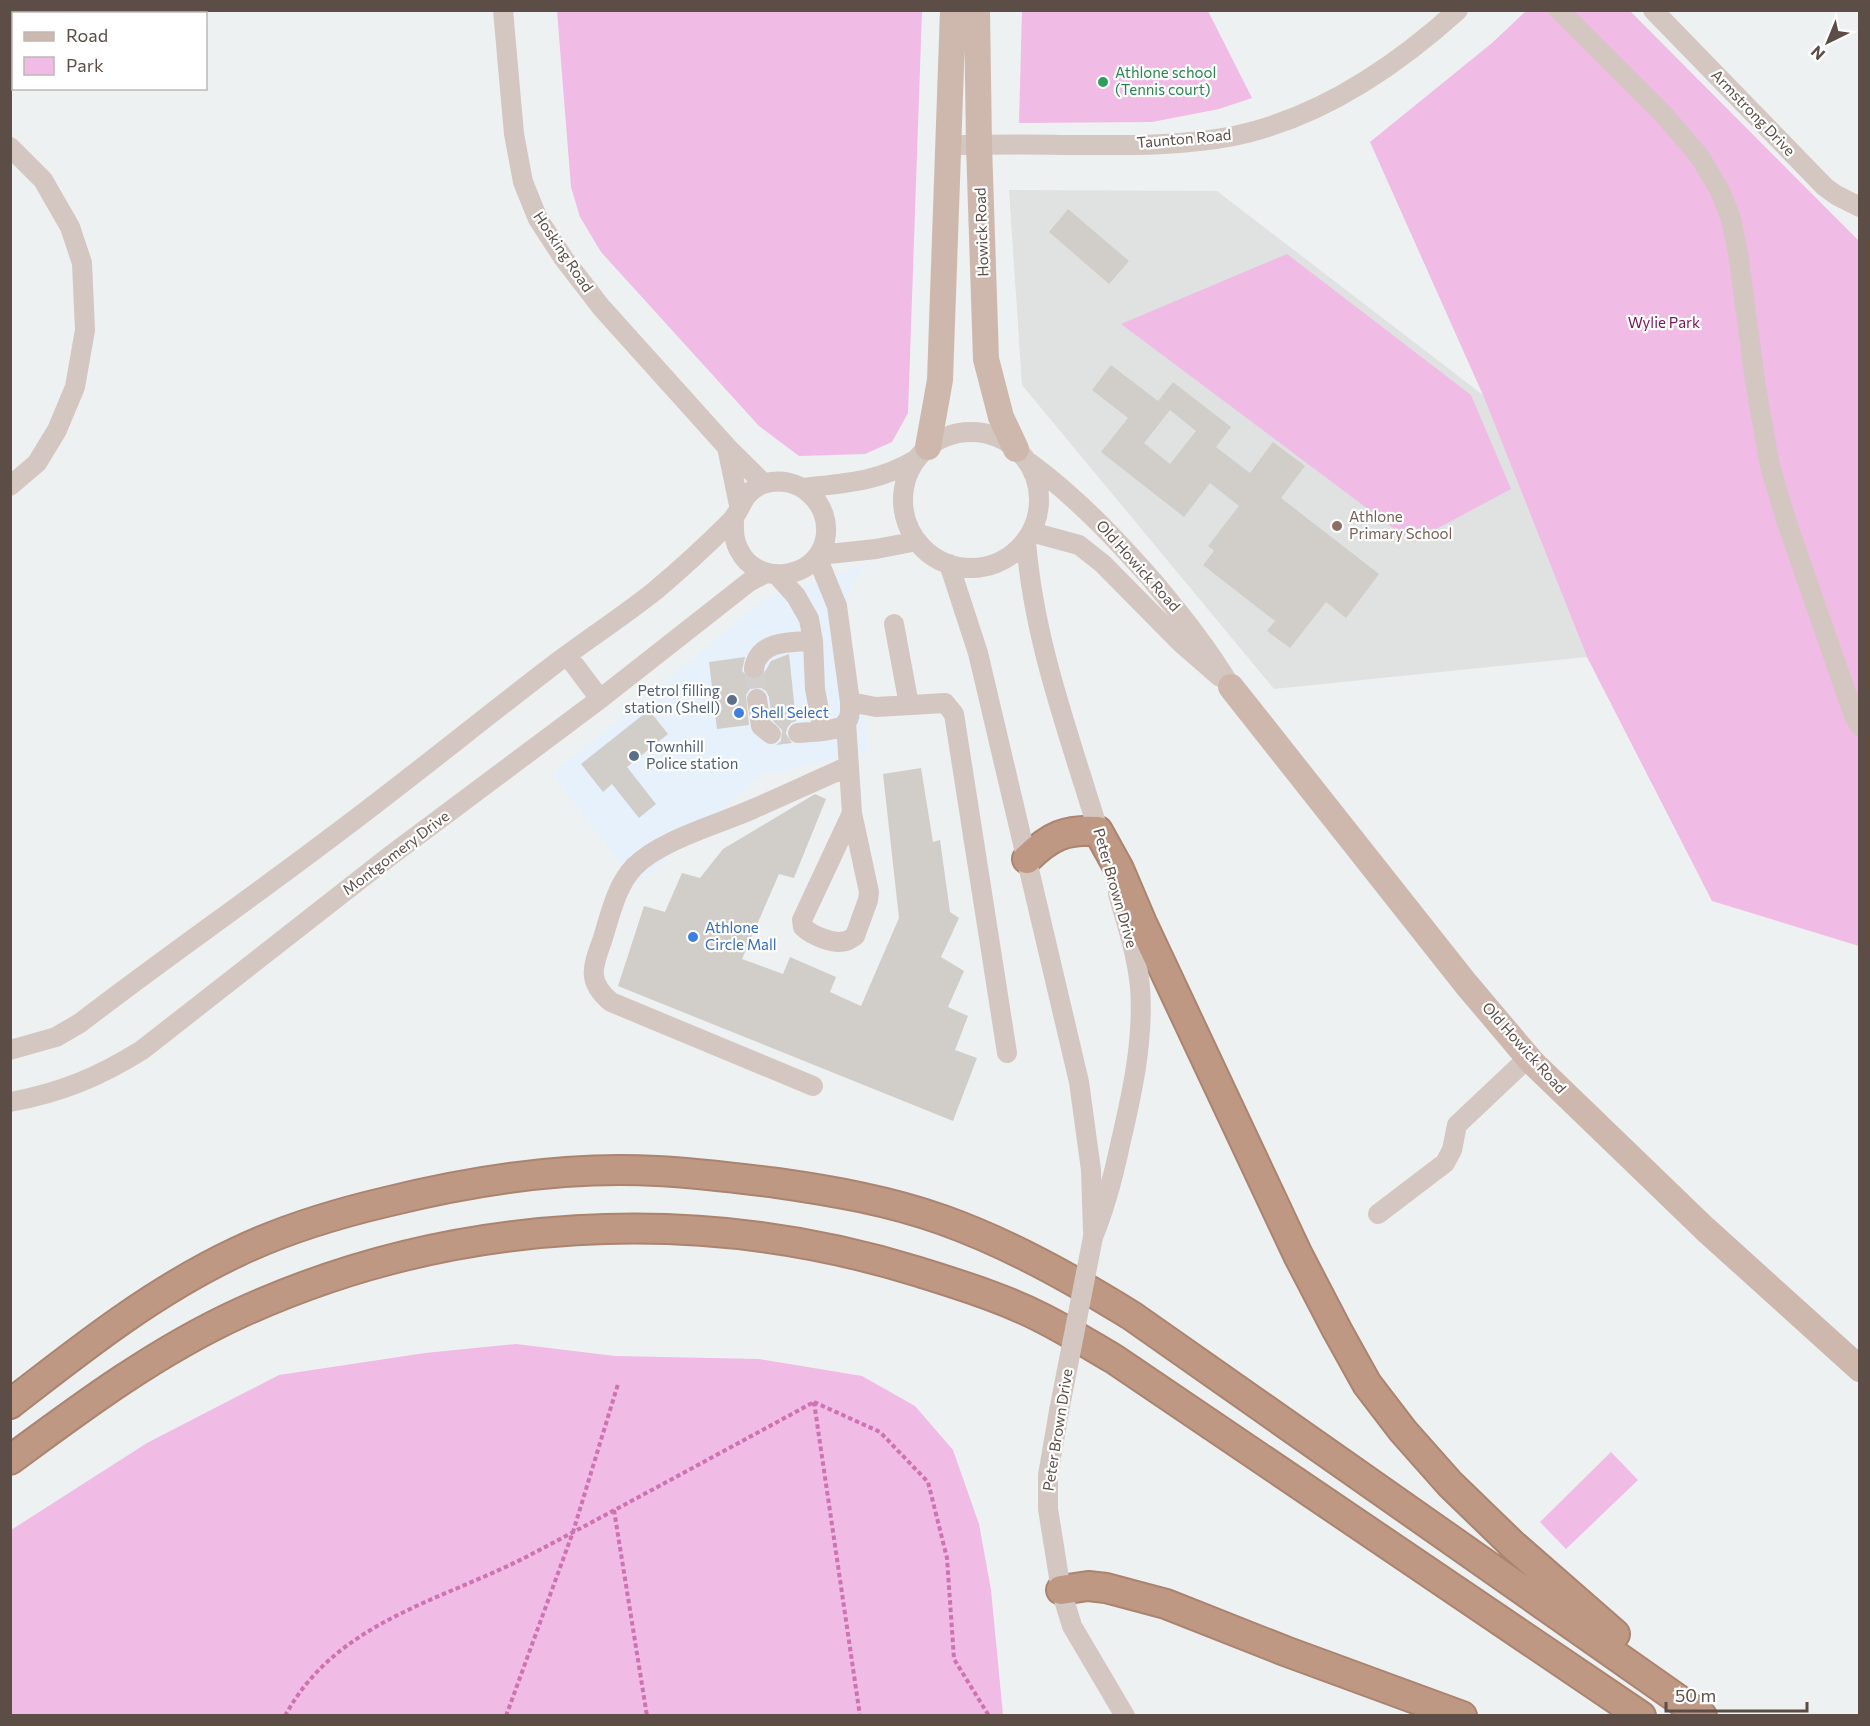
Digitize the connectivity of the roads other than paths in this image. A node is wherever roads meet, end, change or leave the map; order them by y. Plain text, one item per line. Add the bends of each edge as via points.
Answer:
1 (503, 10) edge
2 (953, 10) edge
3 (977, 10) edge
4 (1458, 10) edge
5 (1559, 10) edge
6 (1653, 10) edge
7 (948, 145) junction
8 (979, 145) junction
9 (10, 147) edge
10 (1860, 207) edge
11 (727, 447) junction
12 (922, 453) junction
13 (1022, 455) junction
14 (764, 484) junction
15 (10, 486) edge
16 (803, 488) junction
17 (737, 511) junction
18 (1028, 537) junction
19 (917, 541) junction
20 (818, 556) junction
21 (949, 564) junction
22 (772, 574) junction
23 (894, 624) dead end
24 (813, 641) junction
25 (567, 655) junction
26 (754, 668) dead end
27 (1231, 687) junction
28 (600, 699) junction
29 (757, 699) tunnel mouth
30 (850, 702) junction
31 (909, 705) junction
32 (846, 722) junction
33 (1860, 726) edge
34 (823, 731) junction
35 (798, 733) dead end
36 (771, 734) dead end
37 (849, 766) junction
38 (852, 813) junction
39 (1098, 831) junction
40 (1028, 859) junction
41 (10, 1050) edge
42 (1007, 1053) dead end
43 (1528, 1058) junction
44 (813, 1086) dead end
45 (10, 1102) edge
46 (1378, 1214) dead end
47 (1093, 1237) junction
48 (1860, 1369) edge
49 (10, 1404) edge
50 (10, 1460) edge
51 (1061, 1590) junction
52 (1125, 1716) edge
53 (1462, 1716) edge
54 (1641, 1716) edge
55 (1702, 1716) edge
56 (1712, 1716) edge

1 - 11 street, Hosking Road via 514,134 523,182 538,219 601,307
2 - 7 main road
3 - 8 main road, Howick Road
4 - 8 street, Taunton Road via 1370,79 1324,105 1273,125 1175,144
5 - 33 street via 1664,115 1700,158 1731,219 1770,466
6 - 10 street, Armstrong Drive via 1801,164 1836,195
7 - 8 street, Taunton Road
7 - 12 main road via 940,380
8 - 13 main road, Howick Road via 986,359 1001,417
9 - 15 street via 43,180 70,227 81,263 85,330 75,387 57,430 37,463
11 - 14 street, Hosking Road
11 - 17 street
12 - 13 street via 945,437 982,432 1000,438
12 - 16 street via 884,476
12 - 19 street via 906,479 903,501 907,522
13 - 18 street via 1036,478 1039,496 1038,515
13 - 27 street, Old Howick Road via 1111,534 1211,652
14 - 16 street via 784,481
14 - 17 street via 749,492
16 - 20 street via 815,497 827,526
17 - 22 street via 734,535 739,551 750,565
17 - 25 street via 709,543 655,591
18 - 21 street via 1010,556 991,565 970,568
18 - 27 street, Old Howick Road via 1079,545
18 - 39 street, Peter Brown Drive via 1028,576 1035,613 1057,703
19 - 20 street
19 - 21 street via 931,555
20 - 22 street via 792,573
20 - 30 street via 837,606
21 - 40 street, Peter Brown Drive via 978,654
22 - 24 street via 803,607
22 - 28 street, Montgomery Drive via 749,582
23 - 31 street
24 - 26 street via 767,648 757,657
24 - 34 street via 815,688
25 - 28 street
25 - 41 street via 323,844 80,1023 56,1037
27 - 43 main road, Old Howick Road
28 - 45 street, Montgomery Drive via 390,856 142,1050 74,1086
29 - 36 street via 762,726
30 - 31 street via 876,707
30 - 32 street
31 - 42 street via 945,703 954,714
32 - 34 street
32 - 37 street
34 - 35 street
37 - 38 street
37 - 44 street via 712,824 635,865 623,882 593,965 594,981 610,1002
38 - 38 street via 869,892 855,936 845,942 808,932 802,920
39 - 40 highway via 1060,835
39 - 47 street, Peter Brown Drive via 1132,945 1140,987 1141,1027 1106,1208
39 - 56 highway via 1298,1255 1367,1384 1402,1431 1450,1484 1513,1545
40 - 47 street, Peter Brown Drive via 1079,1082 1091,1170
43 - 46 street via 1457,1125 1445,1163
43 - 48 main road, Old Howick Road via 1705,1229
47 - 51 street, Peter Brown Drive, bridge via 1048,1475 1048,1509
49 - 55 highway via 94,1338 166,1291 237,1252 324,1217 446,1188 571,1172 655,1171 841,1192 941,1220 1016,1250 1094,1293
50 - 54 highway via 167,1350 240,1313 328,1278 409,1254 497,1238 582,1229 679,1228 778,1239 866,1255 961,1285 1040,1317 1114,1359
51 - 52 street, Peter Brown Drive via 1072,1626
51 - 53 highway via 1106,1588 1166,1604

